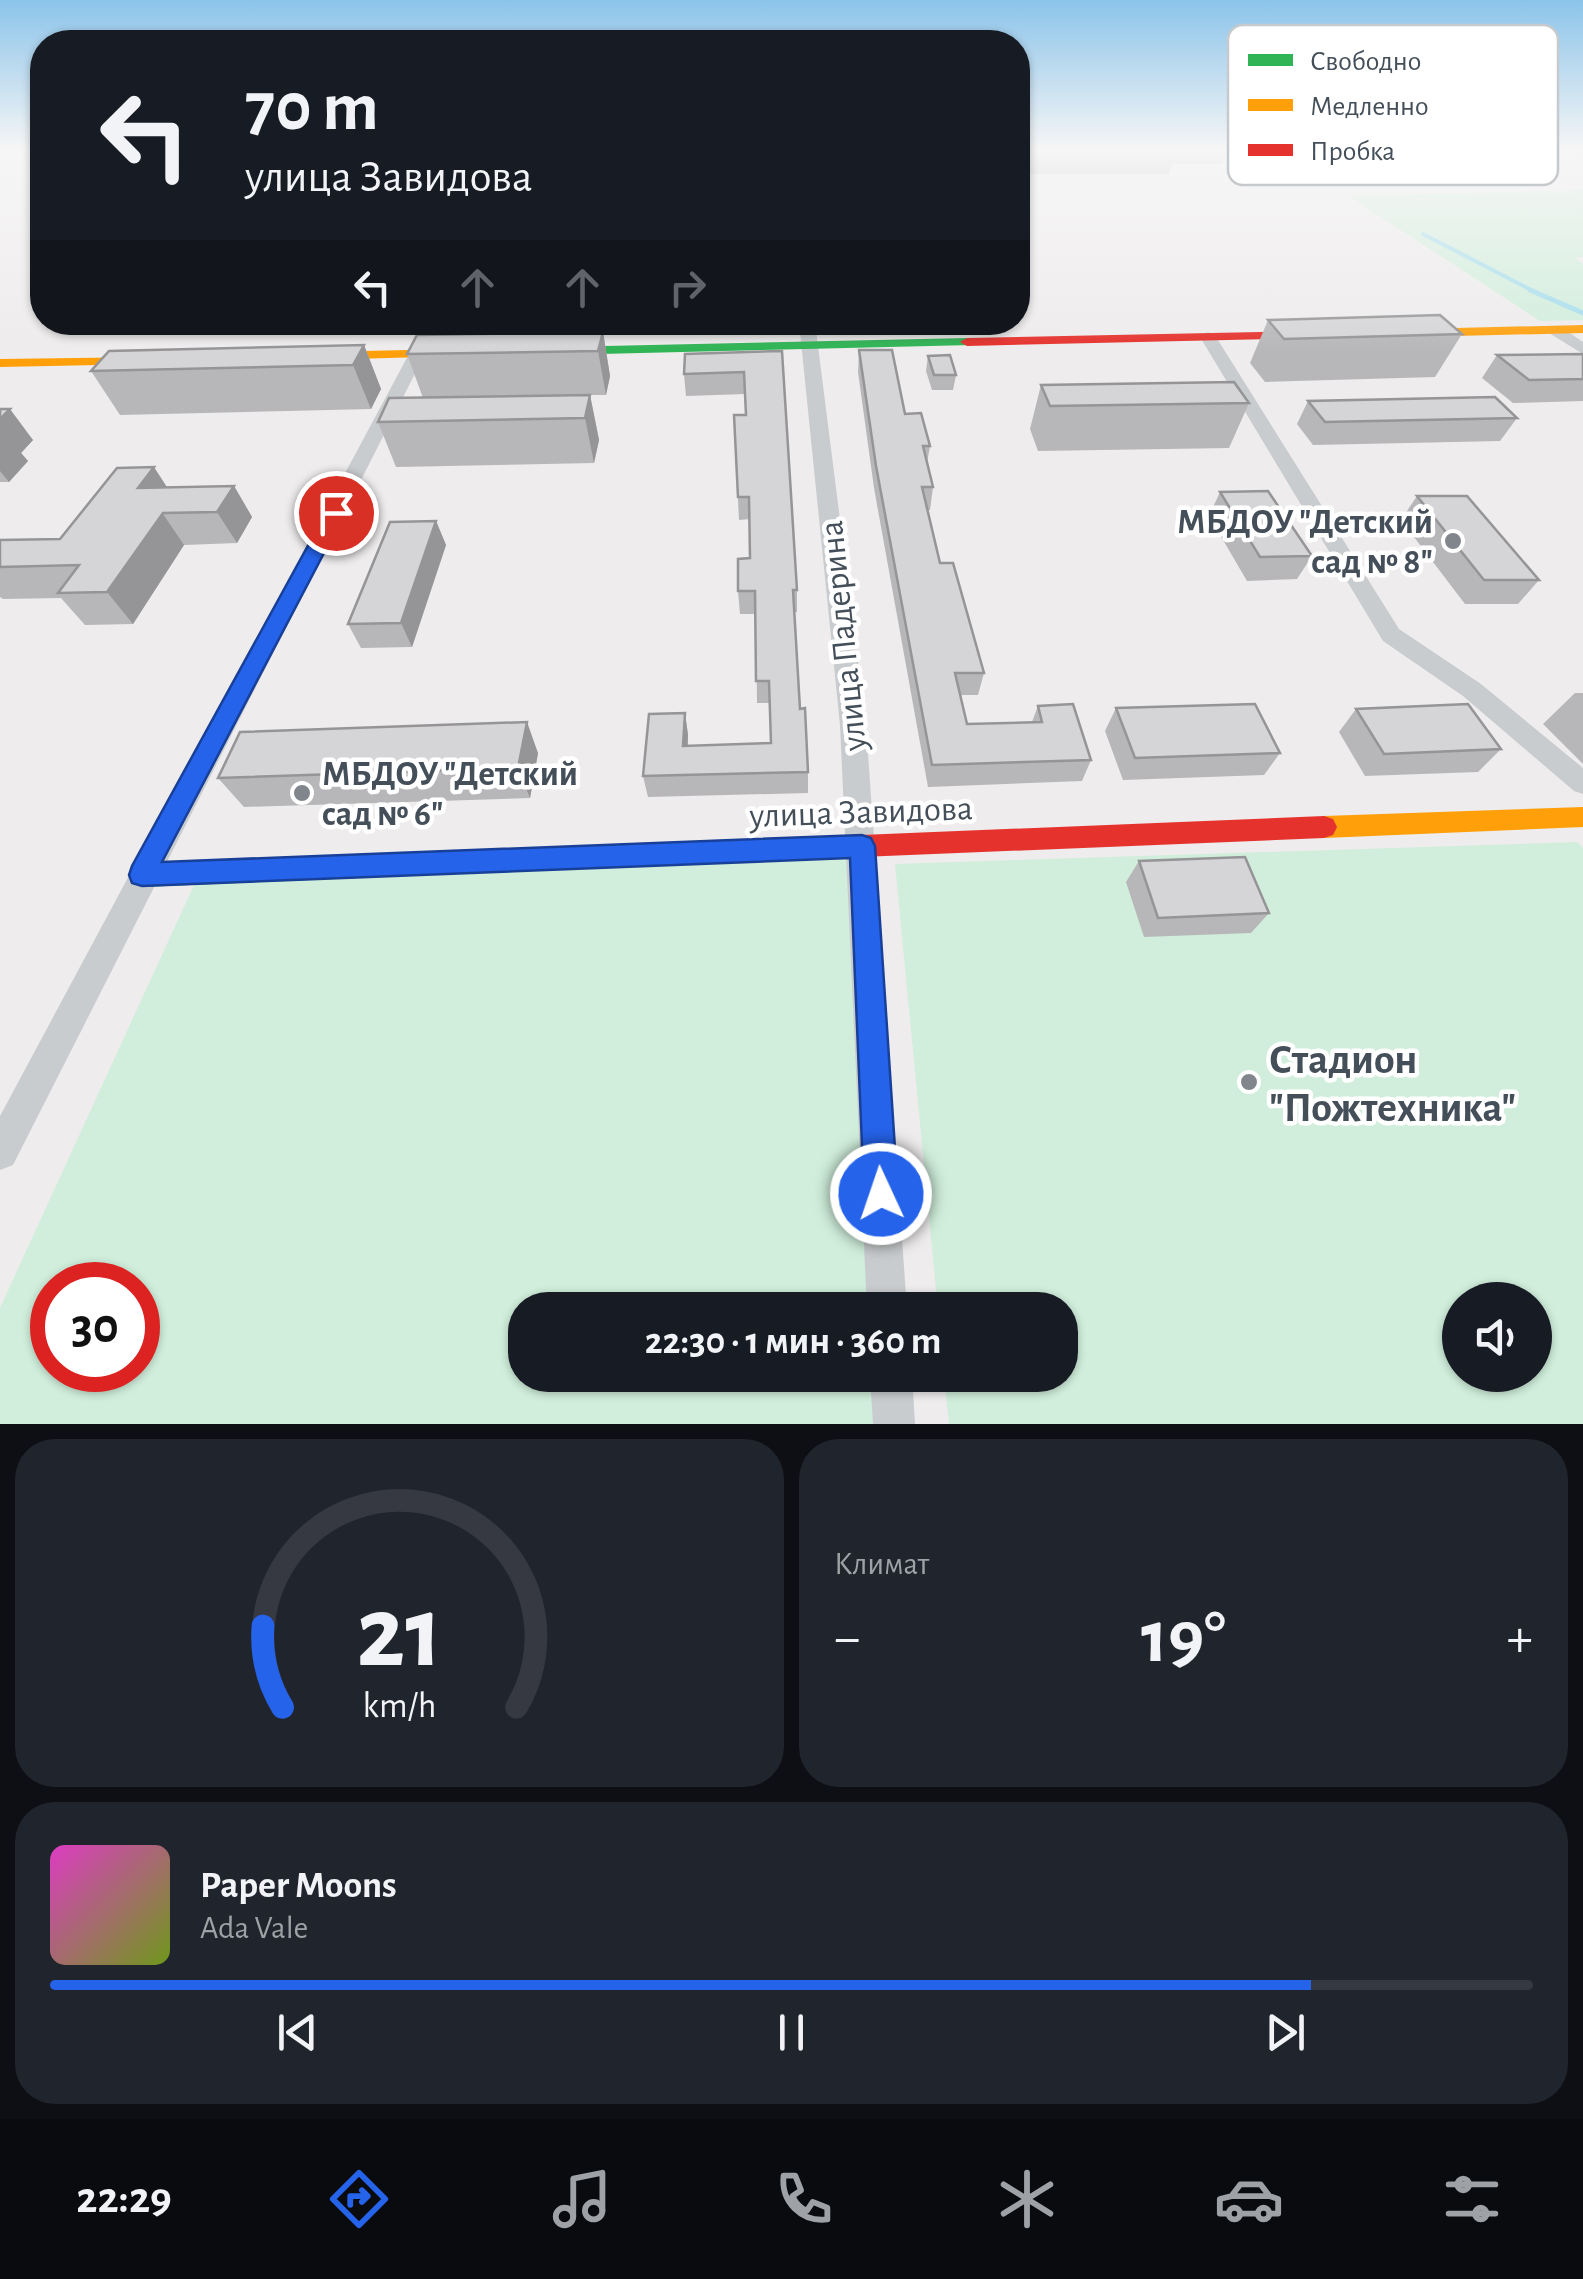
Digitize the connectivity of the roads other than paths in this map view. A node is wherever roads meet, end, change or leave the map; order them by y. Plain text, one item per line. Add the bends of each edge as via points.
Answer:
1 (1583, 329) edge
2 (1556, 330) junction
3 (1388, 334) edge
4 (793, 335) edge
5 (808, 335) edge
6 (941, 335) edge
7 (1328, 335) edge
8 (1208, 337) junction
9 (1583, 349) edge
10 (533, 352) edge
11 (475, 353) edge
12 (417, 354) junction
13 (287, 357) edge
14 (172, 359) edge
15 (0, 363) edge
16 (1583, 783) edge
17 (1583, 817) edge
18 (862, 846) junction
19 (142, 875) junction
20 (0, 1152) edge
21 (887, 1292) edge
22 (892, 1392) edge
23 (894, 1424) edge

1 - 2 main road
2 - 3 main road
2 - 9 street
4 - 10 main road
5 - 18 street, улица Падерина
6 - 8 main road
7 - 8 main road
8 - 16 street via 1391,636 1472,690
11 - 12 main road
12 - 13 main road
12 - 19 street
14 - 15 main road
17 - 18 main road, улица Завидова
18 - 19 main road, улица Завидова
18 - 21 street, улица Падерина
19 - 20 street
22 - 23 street

